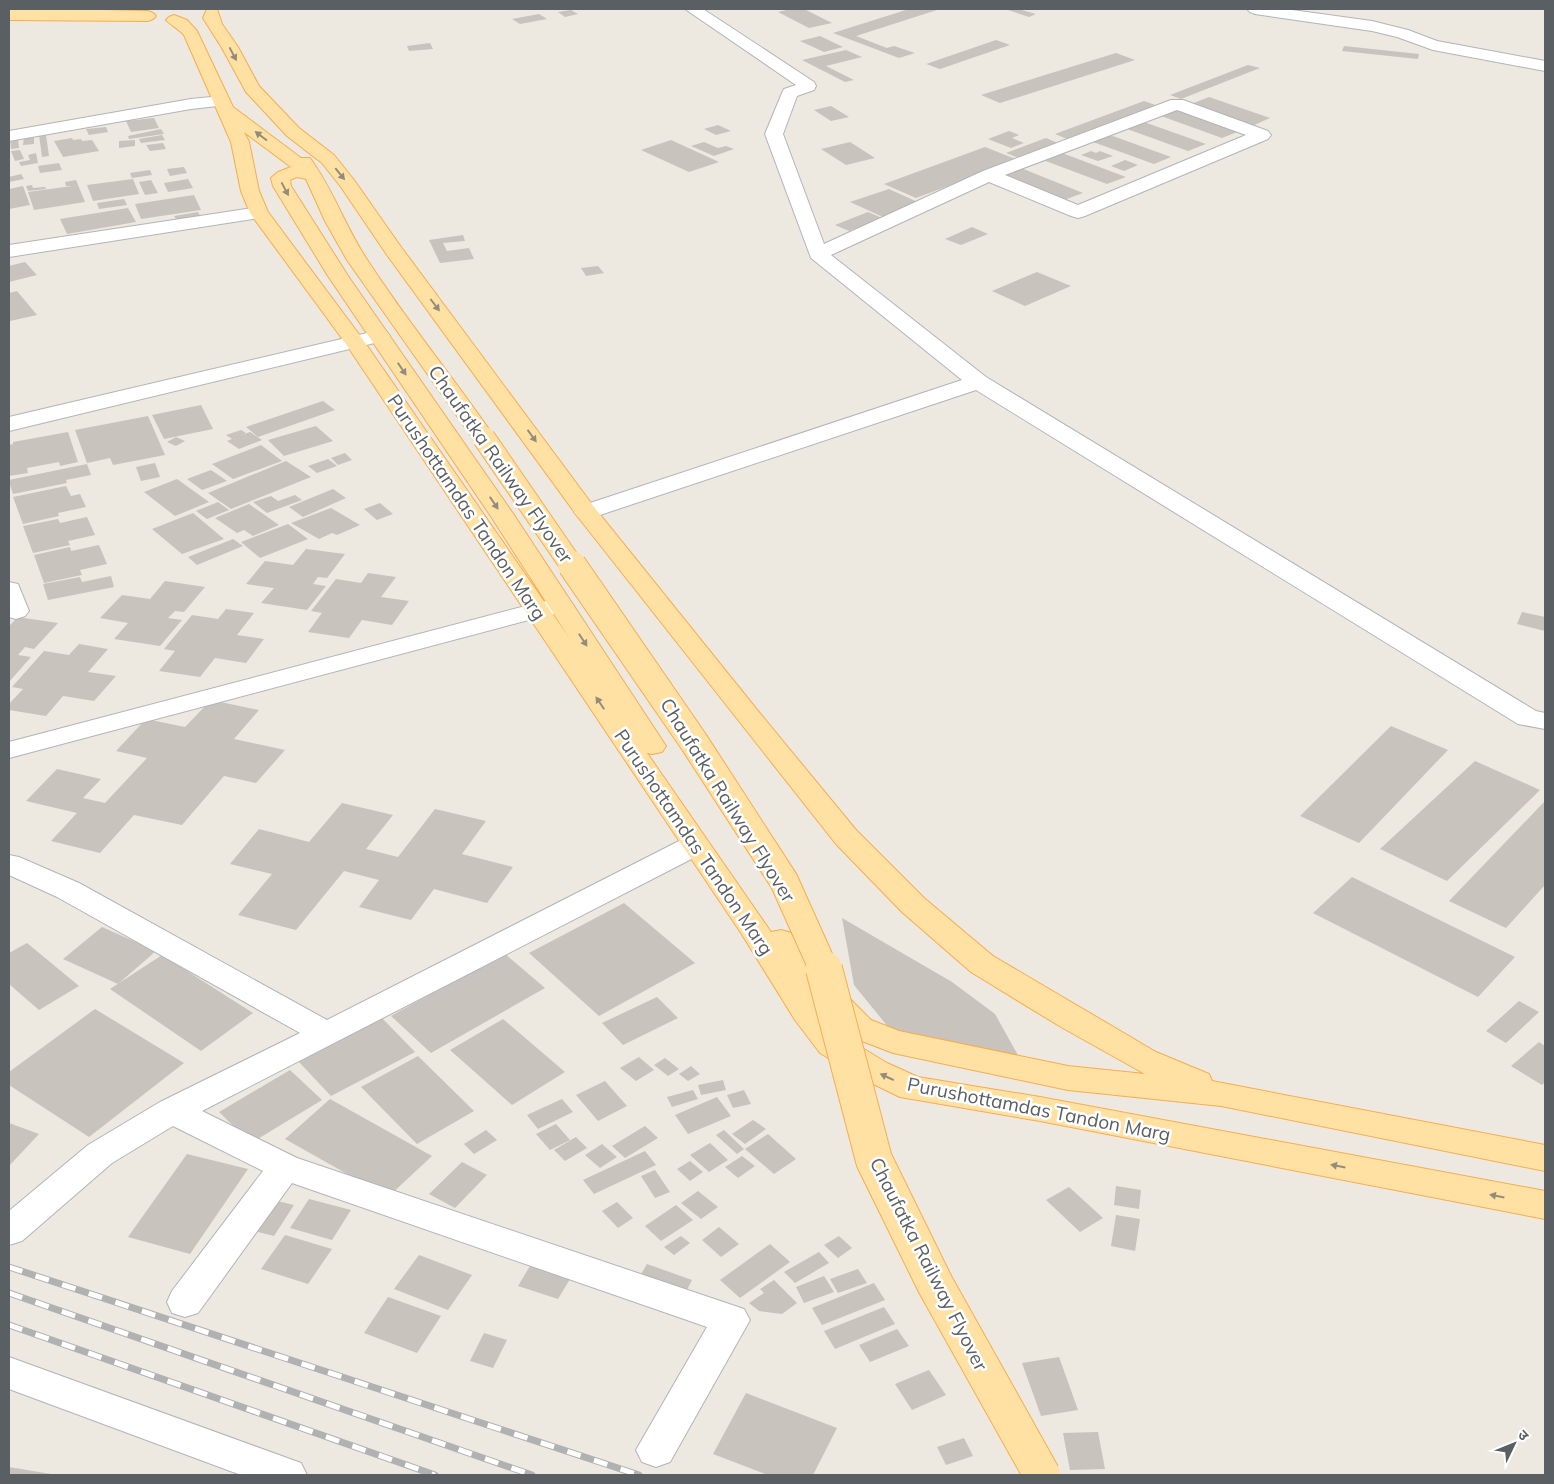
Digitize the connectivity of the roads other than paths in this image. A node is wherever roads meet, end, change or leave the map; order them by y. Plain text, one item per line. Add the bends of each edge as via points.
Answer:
1 (693, 9) edge
2 (1255, 9) edge
3 (213, 10) edge
4 (9, 15) edge
5 (112, 15) junction
6 (164, 20) edge
7 (1545, 66) edge
8 (223, 104) junction
9 (266, 105) junction
10 (9, 136) edge
11 (302, 165) junction
12 (989, 176) junction
13 (260, 185) junction
14 (9, 251) edge
15 (818, 254) junction
16 (367, 339) junction
17 (978, 382) junction
18 (9, 424) edge
19 (586, 512) junction
20 (550, 608) junction
21 (1545, 721) edge
22 (9, 750) edge
23 (695, 845) junction
24 (9, 864) edge
25 (327, 1034) junction
26 (1221, 1094) junction
27 (172, 1111) junction
28 (1545, 1158) edge
29 (285, 1167) junction
30 (1545, 1205) edge
31 (9, 1231) edge
32 (186, 1302) dead end
33 (9, 1372) edge
34 (656, 1450) dead end
35 (287, 1475) edge
36 (1042, 1475) edge

1 - 15 street via 808,86 790,93 774,134
2 - 7 street via 1372,26 1433,45
3 - 6 main road via 192,18
3 -> 9 main road via 210,18 252,88
4 - 5 main road
5 - 6 main road
5 - 6 main road via 163,24
6 - 8 main road
8 - 10 street via 191,104
11 -> 8 main road
8 - 13 main road
9 - 11 main road, Chaufatka Railway Flyover
9 -> 19 main road via 328,159 348,184
11 - 13 main road
11 -> 16 main road via 304,172 287,173 280,178 282,186 338,276
11 - 36 main road, Chaufatka Railway Flyover, bridge via 356,260 484,438 694,742 784,881 827,976 874,1160 935,1284
12 - 12 street via 1177,104 1262,135 1078,212
12 - 15 street
13 - 14 street
13 - 16 main road
15 - 17 street
16 - 18 street
16 - 20 main road via 497,507
17 - 19 street
17 - 21 street via 1528,718
19 - 26 main road via 846,837 914,905 990,969 1144,1060
20 - 22 street
23 -> 20 main road, Purushottamdas Tandon Marg
20 -> 26 main road via 805,973 860,1028 893,1041 1068,1078
23 - 25 street
30 -> 23 main road, Purushottamdas Tandon Marg via 912,1088 875,1071 832,1045 806,1012 752,926
24 - 25 street via 68,890
25 - 27 street
26 - 28 main road
27 - 29 street
27 - 31 street via 100,1154
29 - 32 street
29 - 34 street via 731,1320
33 - 35 street

